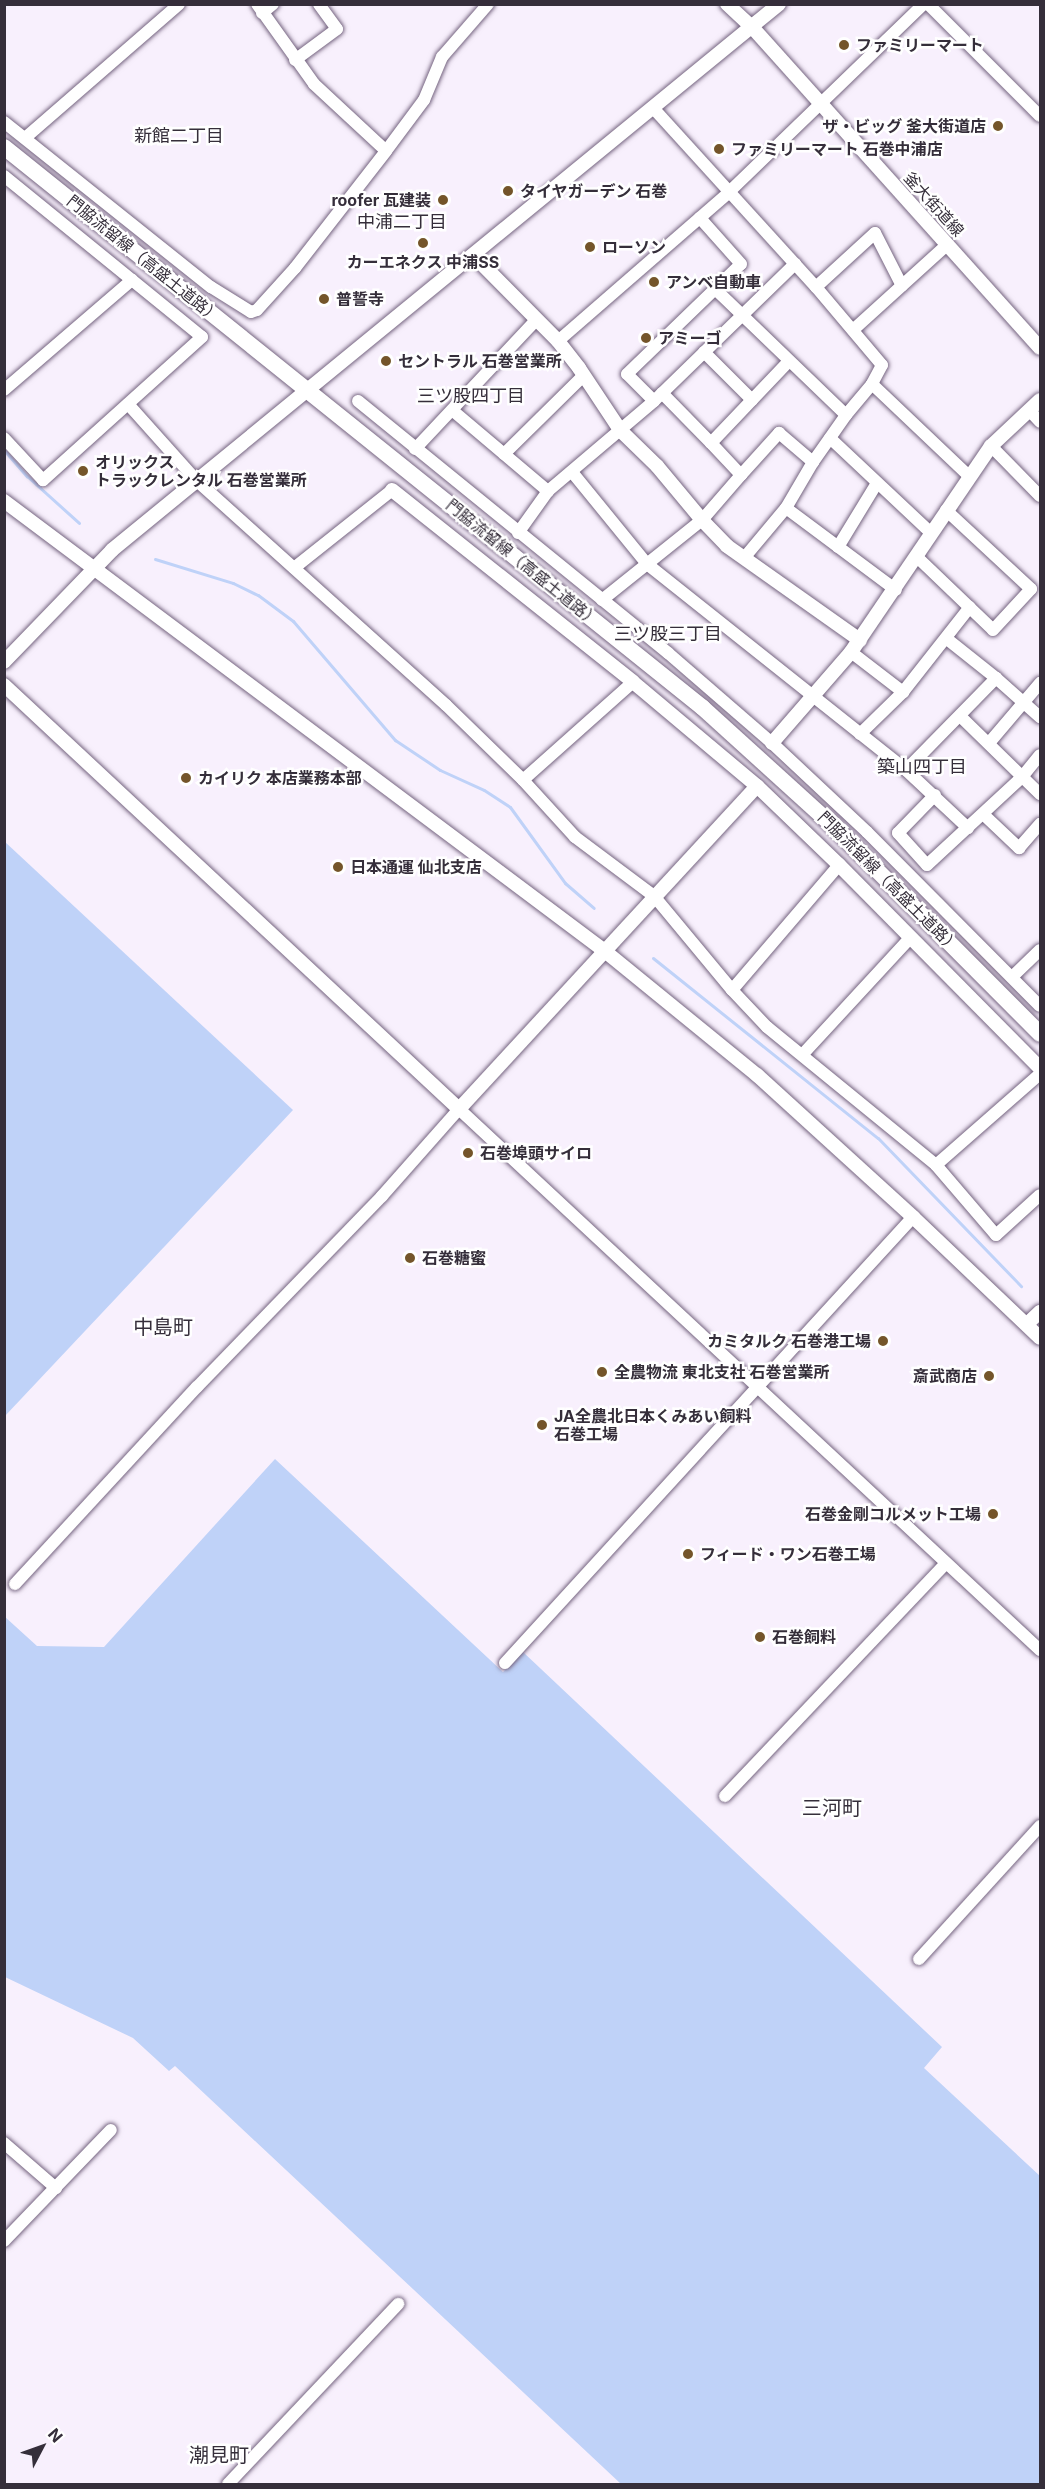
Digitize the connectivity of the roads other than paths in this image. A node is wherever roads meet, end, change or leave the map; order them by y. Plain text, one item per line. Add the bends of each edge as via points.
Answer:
1 (179, 4) edge
2 (273, 4) edge
3 (319, 4) edge
4 (488, 4) edge
5 (727, 4) edge
6 (779, 4) edge
7 (926, 4) edge
8 (260, 9) edge
9 (752, 27) junction
10 (295, 60) junction
11 (822, 104) junction
12 (654, 109) junction
13 (1041, 116) edge
14 (4, 122) edge
15 (25, 138) junction
16 (4, 147) edge
17 (386, 151) junction
18 (4, 176) edge
19 (728, 193) junction
20 (700, 218) junction
21 (948, 244) junction
22 (473, 255) junction
23 (795, 264) junction
24 (132, 280) junction
25 (902, 286) junction
26 (816, 287) junction
27 (715, 289) junction
28 (743, 315) junction
29 (535, 321) junction
30 (853, 330) junction
31 (558, 341) junction
32 (1041, 348) edge
33 (704, 352) junction
34 (789, 362) junction
35 (584, 375) junction
36 (872, 384) junction
37 (4, 390) edge
38 (308, 390) junction
39 (658, 397) junction
40 (358, 400) dead end
41 (752, 400) junction
42 (1041, 400) edge
43 (128, 404) junction
44 (452, 410) junction
45 (1029, 410) junction
46 (846, 415) junction
47 (1041, 422) edge
48 (620, 430) junction
49 (4, 438) edge
50 (830, 438) junction
51 (711, 443) junction
52 (991, 446) junction
53 (415, 449) junction
54 (504, 454) junction
55 (813, 462) junction
56 (572, 472) junction
57 (741, 475) junction
58 (969, 476) junction
59 (196, 480) junction
60 (877, 483) junction
61 (392, 490) joint
62 (548, 491) junction
63 (1041, 496) edge
64 (4, 501) edge
65 (786, 508) junction
66 (946, 510) junction
67 (702, 520) junction
68 (930, 532) junction
69 (518, 533) junction
70 (838, 547) junction
71 (917, 557) junction
72 (744, 558) junction
73 (647, 564) junction
74 (93, 568) junction
75 (294, 568) junction
76 (896, 590) junction
77 (602, 600) junction
78 (970, 607) junction
79 (947, 639) junction
80 (860, 640) junction
81 (851, 652) junction
82 (4, 662) edge
83 (996, 678) junction
84 (633, 682) junction
85 (1041, 683) edge
86 (4, 685) edge
87 (903, 692) junction
88 (813, 697) junction
89 (1023, 703) junction
90 (960, 716) junction
91 (1041, 717) edge
92 (860, 734) junction
93 (772, 743) junction
94 (989, 743) junction
95 (1041, 755) edge
96 (906, 770) junction
97 (1022, 777) junction
98 (523, 780) junction
99 (757, 786) junction
100 (1041, 794) edge
101 (935, 795) junction
102 (983, 814) junction
103 (1041, 824) edge
104 (968, 828) junction
105 (839, 865) junction
106 (654, 896) junction
107 (910, 938) junction
108 (1041, 950) edge
109 (606, 951) junction
110 (1012, 977) junction
111 (732, 990) junction
112 (1041, 1006) edge
113 (1041, 1034) edge
114 (803, 1054) junction
115 (1041, 1068) edge
116 (1041, 1074) edge
117 (459, 1109) junction
118 (936, 1165) junction
119 (1041, 1195) edge
120 (913, 1217) junction
121 (1041, 1312) edge
122 (1027, 1324) junction
123 (1041, 1338) edge
124 (758, 1387) junction
125 (946, 1563) junction
126 (15, 1584) dead end
127 (1041, 1650) edge
128 (505, 1663) dead end
129 (724, 1796) dead end
130 (1041, 1826) edge
131 (919, 1959) dead end
132 (111, 2130) dead end
133 (4, 2143) edge
134 (56, 2188) junction
135 (4, 2241) edge
136 (398, 2304) dead end
137 (228, 2484) edge

1 - 15 street
2 - 8 street
3 - 10 street via 337,29
4 - 17 street via 442,57 424,100
5 - 9 street, 釜大街道線
6 - 9 street
7 - 11 street
7 - 13 street
8 - 10 street
9 - 11 street, 釜大街道線
9 - 12 street
10 - 17 street
11 - 19 street
11 - 21 street, 釜大街道線
12 - 19 street
12 - 22 street
14 - 15 street
15 - 17 street via 211,287 251,312 295,268
16 - 38 main road, 門脇流留線（高盛土道路）
18 - 24 street
19 - 20 street
19 - 23 street
20 - 27 street via 741,264
20 - 31 street
21 - 25 street
21 - 32 street, 釜大街道線
22 - 29 street
22 - 38 street
23 - 26 street
23 - 28 street
24 - 37 street
24 - 43 street via 202,337
25 - 26 street via 875,233
25 - 30 street
26 - 30 street
27 - 28 street
27 - 39 street via 627,374
28 - 33 street
28 - 34 street
29 - 31 street
29 - 44 street
30 - 36 street via 882,365
31 - 35 street
33 - 39 street
33 - 41 street
34 - 41 street
34 - 46 street
35 - 48 street
35 - 54 street
36 - 46 street
36 - 58 street
38 - 59 street
38 - 113 main road, 門脇流留線（高盛土道路） via 762,759
39 - 48 street
39 - 51 street
40 - 53 street
41 - 51 street
42 - 45 street
43 - 49 street via 43,480
43 - 59 street
44 - 53 street
44 - 54 street
45 - 47 street
45 - 52 street
46 - 50 street
48 - 56 street
48 - 67 street via 657,466
50 - 55 street
50 - 60 street
51 - 57 street
52 - 58 street
52 - 63 street
53 - 69 street
54 - 62 street
55 - 57 street via 779,433
55 - 65 street
56 - 62 street
56 - 73 street
57 - 67 street
58 - 66 street
59 - 74 street
59 - 75 street
60 - 68 street
60 - 70 street
61 - 75 street
61 - 84 street
62 - 69 street
64 - 74 street
65 - 70 street
65 - 72 street
66 - 68 street
66 - 78 street via 1031,589 993,630
67 - 72 street
67 - 73 street
68 - 71 street
69 - 77 street
70 - 76 street
71 - 76 street
71 - 78 street
72 - 80 street
73 - 77 street
73 - 88 street
74 - 82 street
74 - 109 street
75 - 98 street via 447,705
76 - 80 street
77 - 93 street
78 - 79 street
79 - 83 street
79 - 87 street
80 - 81 street
81 - 87 street
81 - 88 street
83 - 89 street
83 - 90 street
84 - 98 street
84 - 99 street
85 - 89 street
86 - 117 street
87 - 92 street
88 - 92 street
88 - 93 street
89 - 91 street
89 - 94 street
90 - 94 street
90 - 96 street
92 - 96 street
93 - 110 street
94 - 97 street
95 - 97 street
96 - 101 street
97 - 100 street
97 - 102 street
98 - 106 street via 575,837
99 - 105 street
99 - 106 street
101 - 104 street
101 - 104 street via 898,833 927,865
102 - 103 street via 1019,848
102 - 104 street
105 - 107 street
105 - 111 street
106 - 109 street
106 - 111 street
107 - 114 street
107 - 115 street
108 - 110 street
109 - 117 street
109 - 120 street via 757,1075
110 - 112 street
111 - 114 street via 767,1028
114 - 118 street
116 - 118 street
117 - 124 street
117 - 126 street via 382,1196
118 - 119 street via 996,1235
120 - 122 street
120 - 124 street
121 - 122 street
122 - 123 street
124 - 125 street
124 - 128 street
125 - 127 street
125 - 129 street
130 - 131 street
132 - 134 street
133 - 134 street
134 - 135 street
136 - 137 street

